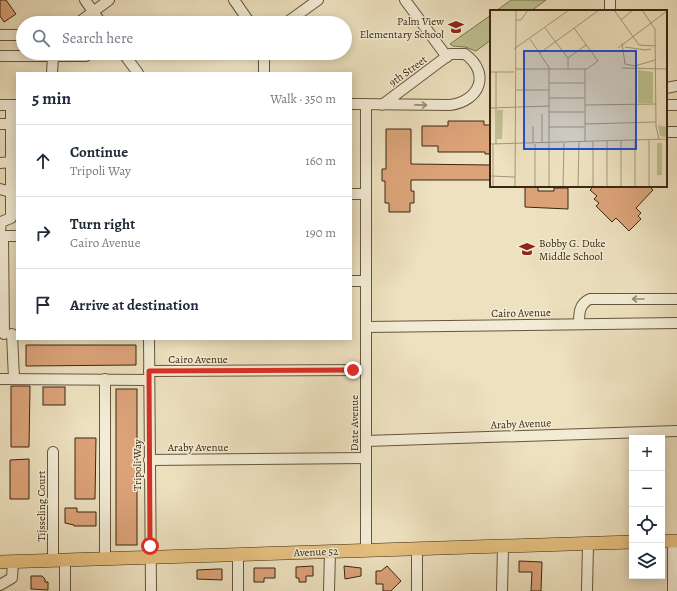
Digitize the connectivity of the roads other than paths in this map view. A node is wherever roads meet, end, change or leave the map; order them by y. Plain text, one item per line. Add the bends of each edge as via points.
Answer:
1 (85, 0) edge
2 (109, 0) edge
3 (234, 0) edge
4 (318, 0) edge
5 (405, 0) edge
6 (93, 12) junction
7 (88, 16) edge
8 (96, 16) edge
9 (245, 16) edge
10 (296, 16) edge
11 (16, 35) edge
12 (0, 36) edge
13 (0, 56) edge
14 (16, 56) edge
15 (447, 57) junction
16 (53, 60) edge
17 (128, 60) edge
18 (264, 60) edge
19 (52, 72) edge
20 (137, 72) edge
21 (264, 72) edge
22 (677, 86) edge
23 (667, 88) edge
24 (352, 104) edge
25 (366, 104) junction
26 (0, 105) edge
27 (14, 105) edge
28 (382, 105) junction
29 (0, 124) edge
30 (11, 124) junction
31 (11, 162) junction
32 (0, 163) edge
33 (0, 189) edge
34 (11, 192) junction
35 (352, 194) edge
36 (366, 194) junction
37 (1, 234) edge
38 (16, 236) edge
39 (2, 262) edge
40 (352, 281) edge
41 (366, 281) junction
42 (677, 299) edge
43 (677, 315) edge
44 (677, 323) edge
45 (579, 324) junction
46 (366, 327) junction
47 (8, 334) edge
48 (149, 340) edge
49 (366, 370) junction
50 (149, 375) junction
51 (0, 379) edge
52 (14, 379) junction
53 (105, 379) junction
54 (677, 431) edge
55 (366, 441) junction
56 (53, 452) dead end
57 (366, 458) junction
58 (149, 460) junction
59 (671, 541) edge
60 (629, 542) edge
61 (588, 544) junction
62 (503, 547) junction
63 (417, 549) junction
64 (366, 550) junction
65 (330, 551) junction
66 (238, 554) junction
67 (150, 558) junction
68 (104, 559) junction
69 (59, 560) junction
70 (6, 562) edge
71 (0, 585) edge
72 (65, 591) edge
73 (151, 591) edge
74 (238, 591) edge
75 (329, 591) edge
76 (417, 591) edge
77 (502, 591) edge
78 (588, 591) edge
79 (673, 591) edge

1 - 6 street
2 - 6 street
3 - 9 street
4 - 10 street
5 - 15 street
6 - 7 street
6 - 8 street
11 - 12 street
13 - 14 street
15 - 28 street, 9th Street
28 -> 15 street via 450,105 467,101 478,87 478,68 464,54 450,54
16 - 19 street
17 - 20 street
18 - 21 street
22 - 23 street
24 - 25 street
25 - 28 street
25 - 36 street, Date Avenue
26 - 27 street
27 - 30 street
29 - 30 street
30 - 31 street
31 - 32 street
31 - 34 street
33 - 34 street
34 - 37 street via 11,218 1,222
35 - 36 street
36 - 41 street, Date Avenue
37 - 38 street
37 - 39 street
39 - 47 street
40 - 41 street
41 - 46 street, Date Avenue
42 -> 45 street via 590,299 584,302 580,310
43 - 44 street
44 - 45 street, Cairo Avenue
45 - 46 street, Cairo Avenue
46 - 49 street, Date Avenue
47 - 52 street
48 - 50 street, Tripoli Way
49 - 50 street, Cairo Avenue
49 - 55 street, Date Avenue
50 - 53 street, Cairo Avenue
50 - 58 street, Tripoli Way
51 - 52 street, Cairo Avenue
52 - 53 street, Cairo Avenue
53 - 68 street
54 - 55 street, Araby Avenue
55 - 57 street, Date Avenue
56 - 69 street, Tijsseling Court
57 - 58 street, Araby Avenue
57 - 64 street, Date Avenue
58 - 67 street, Tripoli Way
59 - 79 street
60 - 61 main road, Avenue 52
61 - 62 main road, Avenue 52
61 - 78 street
62 - 63 main road, Avenue 52
62 - 77 street
63 - 64 main road, Avenue 52
63 - 76 street
64 - 65 main road, Avenue 52
65 - 66 main road, Avenue 52
65 - 75 street
66 - 67 main road, Avenue 52
66 - 74 street
67 - 68 main road, Avenue 52
67 - 73 street, Tripoli Way
68 - 69 main road, Avenue 52
69 - 70 main road, Avenue 52
69 - 72 street, Tijsseling Court
70 - 71 street via 12,578

